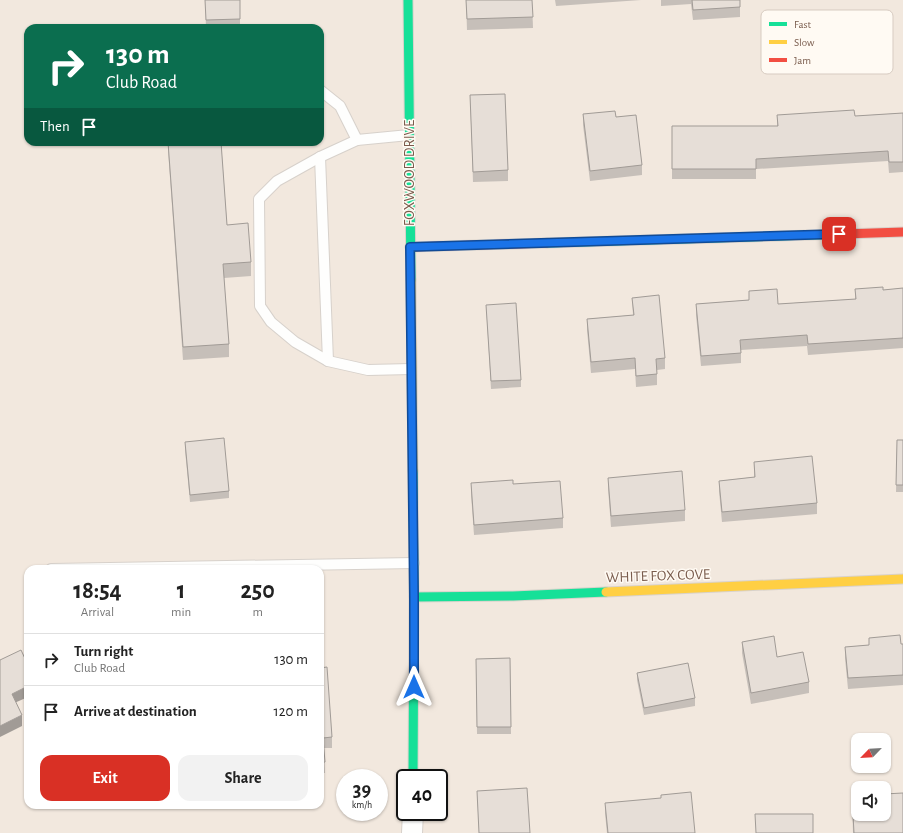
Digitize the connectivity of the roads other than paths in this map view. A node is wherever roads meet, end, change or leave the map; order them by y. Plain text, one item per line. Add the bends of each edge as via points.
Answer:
1 (408, 0) edge
2 (324, 93) edge
3 (409, 135) junction
4 (357, 140) junction
5 (320, 157) junction
6 (903, 232) edge
7 (410, 247) junction
8 (328, 361) junction
9 (411, 369) junction
10 (414, 563) junction
11 (269, 565) edge
12 (903, 580) edge
13 (414, 597) junction
14 (413, 769) edge
15 (413, 821) edge
16 (412, 833) edge

1 - 3 street, FOXWOOD DRIVE
2 - 4 lane via 340,106
3 - 4 lane
3 - 7 street, FOXWOOD DRIVE
4 - 5 lane
5 - 8 lane
5 - 8 lane via 277,181 259,199 260,306 271,322 294,342
6 - 7 street
7 - 9 street, FOXWOOD DRIVE
8 - 9 lane via 368,370
9 - 10 street, FOXWOOD DRIVE
10 - 11 lane
10 - 13 street, FOXWOOD DRIVE
12 - 13 street, WHITE FOX COVE via 513,596
13 - 14 street, FOXWOOD DRIVE
15 - 16 street

